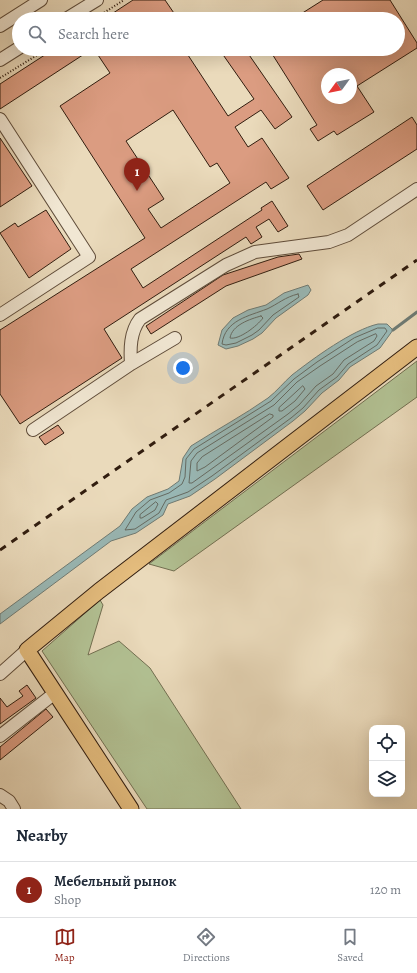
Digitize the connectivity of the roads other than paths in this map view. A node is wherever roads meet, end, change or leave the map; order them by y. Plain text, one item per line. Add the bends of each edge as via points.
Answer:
1 (41, 0) edge
2 (97, 0) edge
3 (22, 12) edge
4 (77, 12) edge
5 (12, 18) edge
6 (0, 26) edge
7 (12, 52) edge
8 (0, 60) edge
9 (1, 123) edge
10 (417, 189) edge
11 (0, 315) edge
12 (175, 338) dead end
13 (417, 348) edge
14 (130, 364) junction
15 (33, 430) dead end
16 (27, 650) junction
17 (0, 674) edge
18 (55, 693) junction
19 (0, 736) edge
20 (0, 795) edge
21 (14, 809) edge
22 (131, 809) edge

1 - 3 street
2 - 4 street
5 - 6 street
7 - 8 street
9 - 11 street via 89,257
10 - 14 street via 348,235 329,242 255,252 220,269 140,319 135,326 130,348
12 - 14 street
13 - 16 main road via 106,586
14 - 15 street
16 - 17 street
16 - 18 main road
18 - 19 street
18 - 22 main road
20 - 21 street via 9,801

